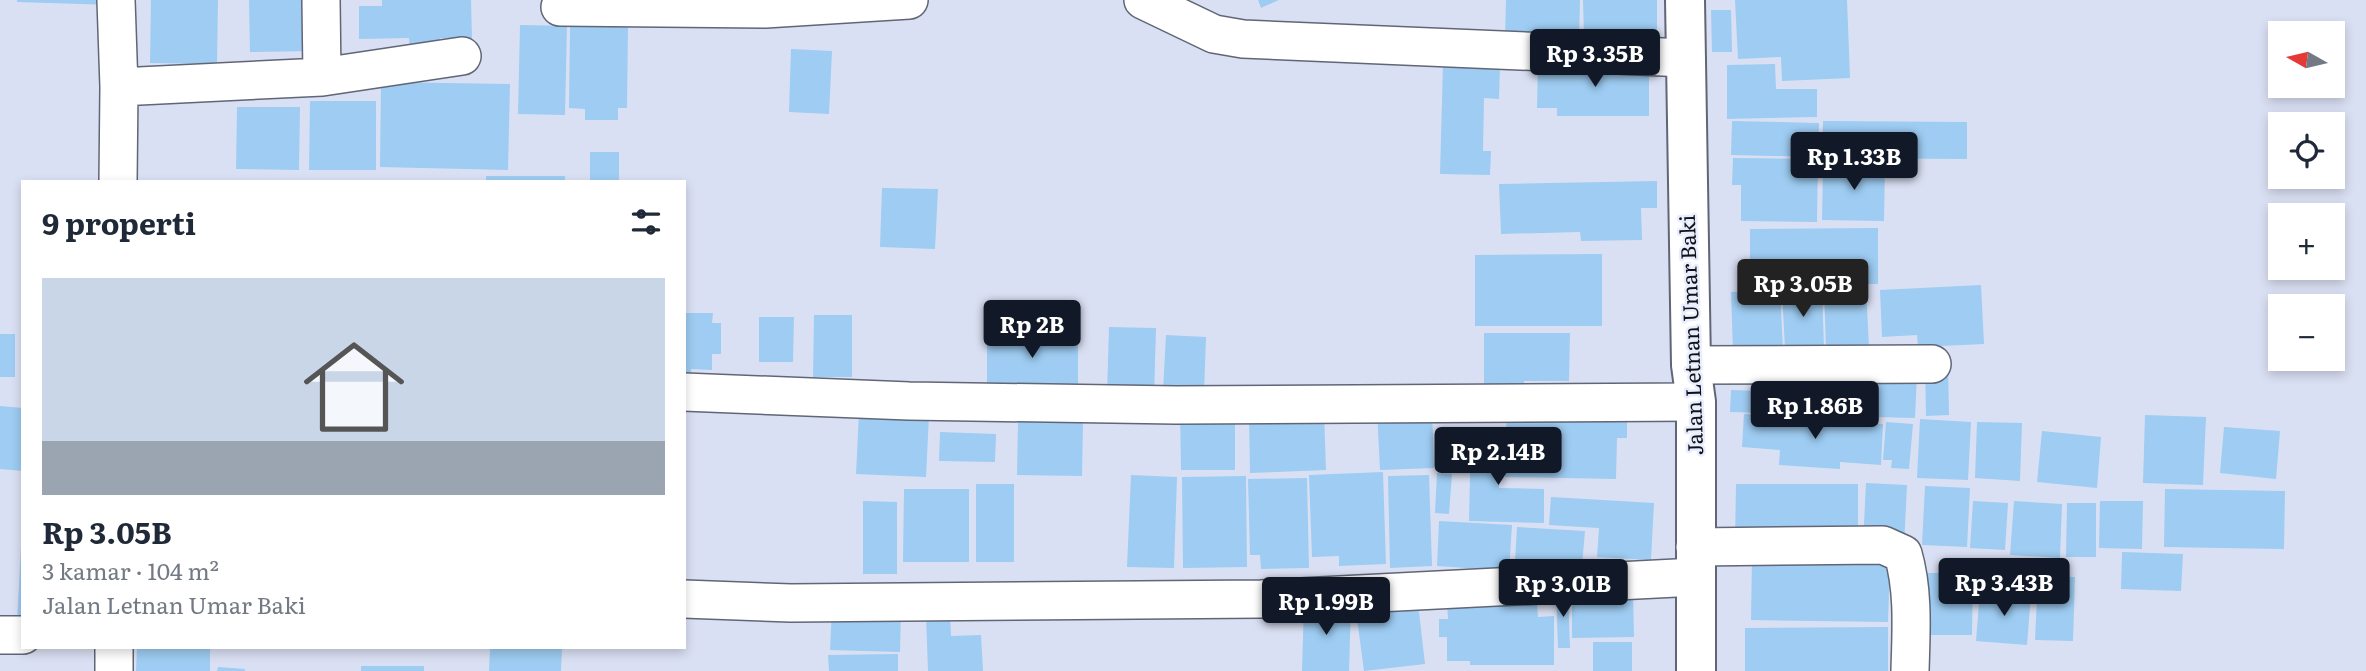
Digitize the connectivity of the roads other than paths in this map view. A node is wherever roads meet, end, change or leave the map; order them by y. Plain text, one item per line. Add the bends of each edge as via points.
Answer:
1 (116, 0) edge
2 (321, 0) edge
3 (909, 0) edge
4 (1143, 0) edge
5 (1685, 0) edge
6 (560, 7) dead end
7 (461, 57) dead end
8 (1686, 58) junction
9 (322, 77) junction
10 (119, 87) junction
11 (118, 180) edge
12 (1690, 365) junction
13 (1932, 365) dead end
14 (686, 392) edge
15 (1696, 402) junction
16 (1696, 562) junction
17 (686, 599) edge
18 (0, 635) edge
19 (21, 635) edge
20 (114, 649) edge
21 (114, 671) edge
22 (1696, 671) edge
23 (1910, 671) edge

1 - 10 street
2 - 9 street
3 - 6 street via 765,9
4 - 8 street via 1214,34 1243,39
5 - 8 street, Jalan Letnan Umar Baki
7 - 9 street
8 - 12 street, Jalan Letnan Umar Baki
9 - 10 street
10 - 11 street
12 - 13 street
12 - 15 street, Jalan Letnan Umar Baki
14 - 15 street via 1177,405
15 - 16 street, Jalan Letnan Umar Baki
16 - 17 street via 1261,599 790,603
16 - 22 street, Jalan Letnan Umar Baki
16 - 23 street via 1883,545 1903,554 1909,575
18 - 19 street
20 - 21 street

